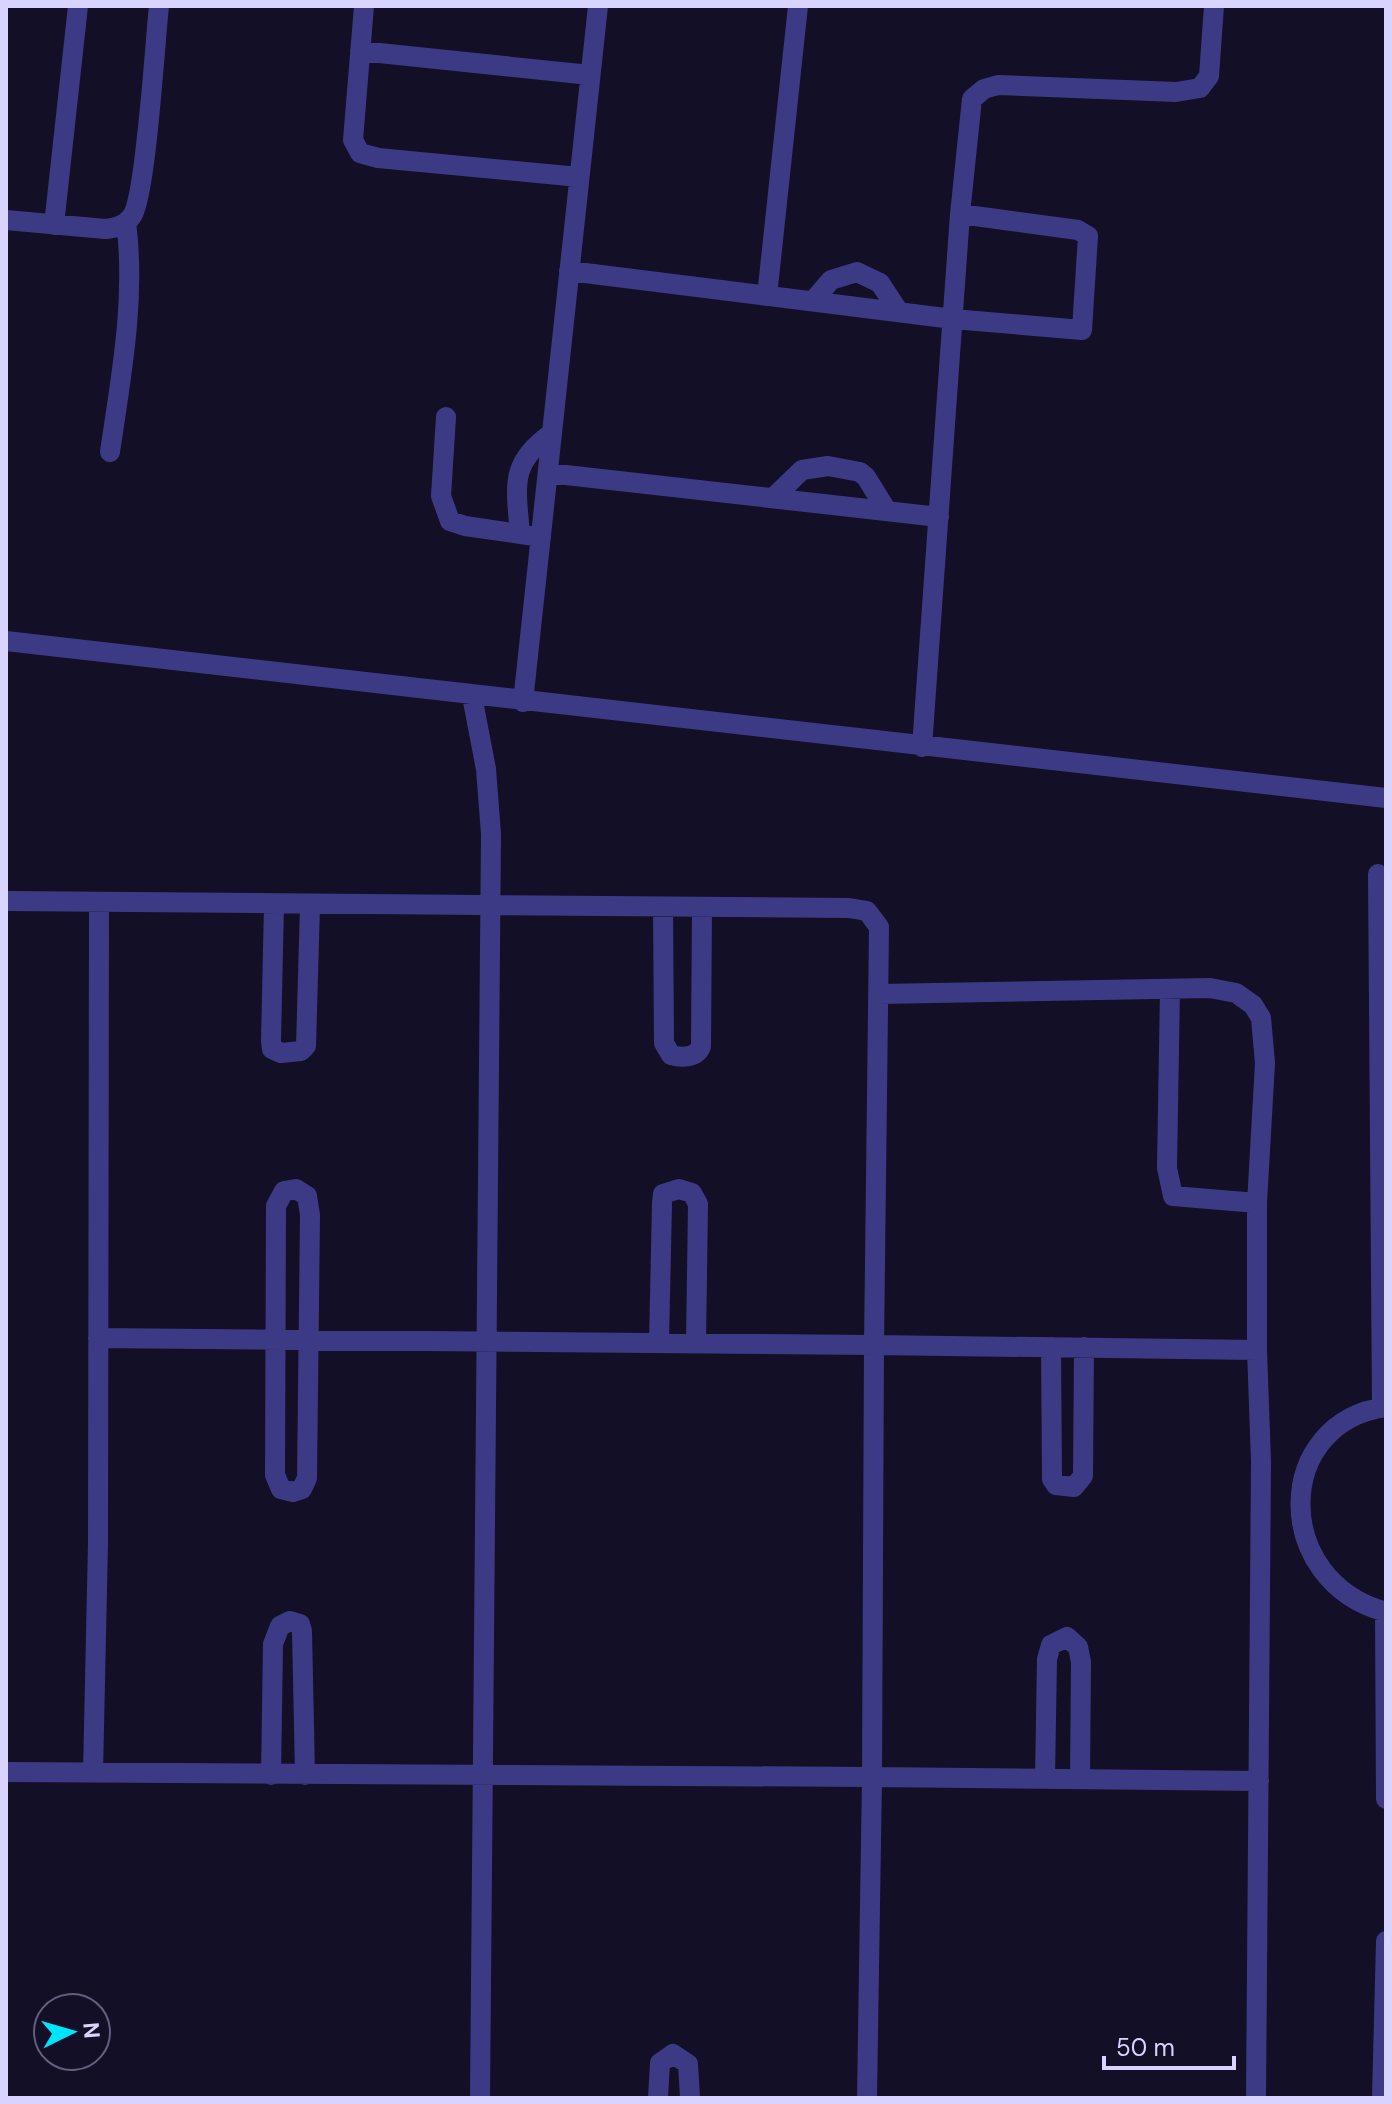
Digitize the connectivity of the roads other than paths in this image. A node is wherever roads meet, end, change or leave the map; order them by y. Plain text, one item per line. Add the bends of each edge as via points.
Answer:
1 (78, 6) edge
2 (159, 6) edge
3 (364, 6) edge
4 (598, 6) edge
5 (798, 6) edge
6 (1214, 6) edge
7 (360, 51) junction
8 (590, 75) junction
9 (579, 177) junction
10 (960, 214) junction
11 (6, 220) edge
12 (126, 222) junction
13 (54, 225) junction
14 (569, 271) junction
15 (767, 296) junction
16 (813, 301) junction
17 (899, 312) junction
18 (953, 319) junction
19 (446, 417) dead end
20 (552, 433) junction
21 (110, 452) dead end
22 (548, 473) junction
23 (773, 498) junction
24 (887, 511) junction
25 (939, 517) junction
26 (530, 535) junction
27 (6, 641) edge
28 (472, 696) junction
29 (523, 702) junction
30 (922, 747) junction
31 (1386, 798) edge
32 (1378, 874) dead end
33 (6, 901) edge
34 (99, 902) junction
35 (274, 905) junction
36 (310, 906) junction
37 (490, 907) junction
38 (663, 907) junction
39 (702, 907) junction
40 (1170, 989) junction
41 (880, 994) junction
42 (1383, 1130) edge
43 (1257, 1203) junction
44 (98, 1338) junction
45 (275, 1338) junction
46 (307, 1339) junction
47 (486, 1342) junction
48 (659, 1343) junction
49 (696, 1343) junction
50 (874, 1345) junction
51 (1051, 1347) junction
52 (1084, 1347) junction
53 (1257, 1350) junction
54 (1384, 1407) edge
55 (1385, 1612) edge
56 (6, 1772) edge
57 (93, 1773) junction
58 (271, 1775) junction
59 (305, 1775) junction
60 (482, 1775) junction
61 (872, 1777) junction
62 (1045, 1779) junction
63 (1080, 1780) junction
64 (1259, 1781) junction
65 (1386, 1799) edge
66 (1386, 1941) edge
67 (480, 2098) edge
68 (658, 2098) edge
69 (690, 2098) edge
70 (867, 2098) edge
71 (1256, 2098) edge
72 (1382, 2098) edge

1 - 13 street
2 - 12 street via 141,176 136,205
3 - 7 street
4 - 8 street
5 - 15 street
6 - 10 street via 1209,76 1200,88 984,89 972,99
7 - 8 street
7 - 9 street via 353,140 360,153
8 - 9 street
9 - 14 street
10 - 18 street
10 - 18 street via 1078,230 1088,236 1085,326 1078,332
11 - 13 street
12 - 13 street via 105,229
12 - 21 street via 131,270
14 - 15 street
14 - 20 street
15 - 16 street
16 - 17 street
16 - 17 street via 831,280 857,272 880,283
17 - 18 street
18 - 25 street
19 - 26 street via 441,496 450,521
20 - 22 street
20 - 26 street via 522,461 517,493
22 - 23 street
22 - 26 street
23 - 24 street
23 - 24 street via 802,470 828,466 860,472
24 - 25 street
25 - 30 street
26 - 29 street
27 - 28 street
28 - 29 street
28 - 37 street via 489,797
29 - 30 street
30 - 31 street
32 - 42 street
33 - 34 street
34 - 35 street
34 - 44 street
35 - 36 street
35 - 36 street via 271,1041 272,1049 281,1053 306,1046
36 - 37 street
37 - 38 street
37 - 47 street
38 - 39 street
38 - 39 street via 664,1043 671,1055 682,1058 701,1046
39 - 41 street via 867,911 879,927
40 - 41 street
40 - 43 street via 1236,993 1261,1018 1265,1063
40 - 43 street via 1167,1168 1173,1196
41 - 50 street
42 - 54 street
43 - 53 street
44 - 45 street
44 - 57 street
45 - 46 street
45 - 46 street via 276,1206 290,1189 302,1192 309,1204
45 - 46 street via 275,1475 281,1489 293,1492 302,1489 307,1478
46 - 47 street
47 - 48 street
47 - 60 street
48 - 49 street
48 - 49 street via 663,1194 679,1189 692,1193 698,1204
49 - 50 street
50 - 51 street
50 - 61 street
51 - 52 street
51 - 52 street via 1052,1479 1069,1487 1078,1486 1083,1476
52 - 53 street
53 - 64 street
54 - 55 street via 1350,1419 1325,1440 1306,1472 1301,1511 1305,1544 1325,1578 1357,1602
55 - 65 street
56 - 57 street
57 - 58 street
58 - 59 street
58 - 59 street via 273,1644 280,1626 290,1621 300,1624 302,1631
59 - 60 street
60 - 61 street
60 - 67 street
61 - 62 street
61 - 70 street
62 - 63 street
62 - 63 street via 1047,1659 1056,1640 1067,1637 1078,1647 1081,1668
63 - 64 street
64 - 71 street
66 - 72 street
68 - 69 street via 660,2063 673,2054 688,2064

